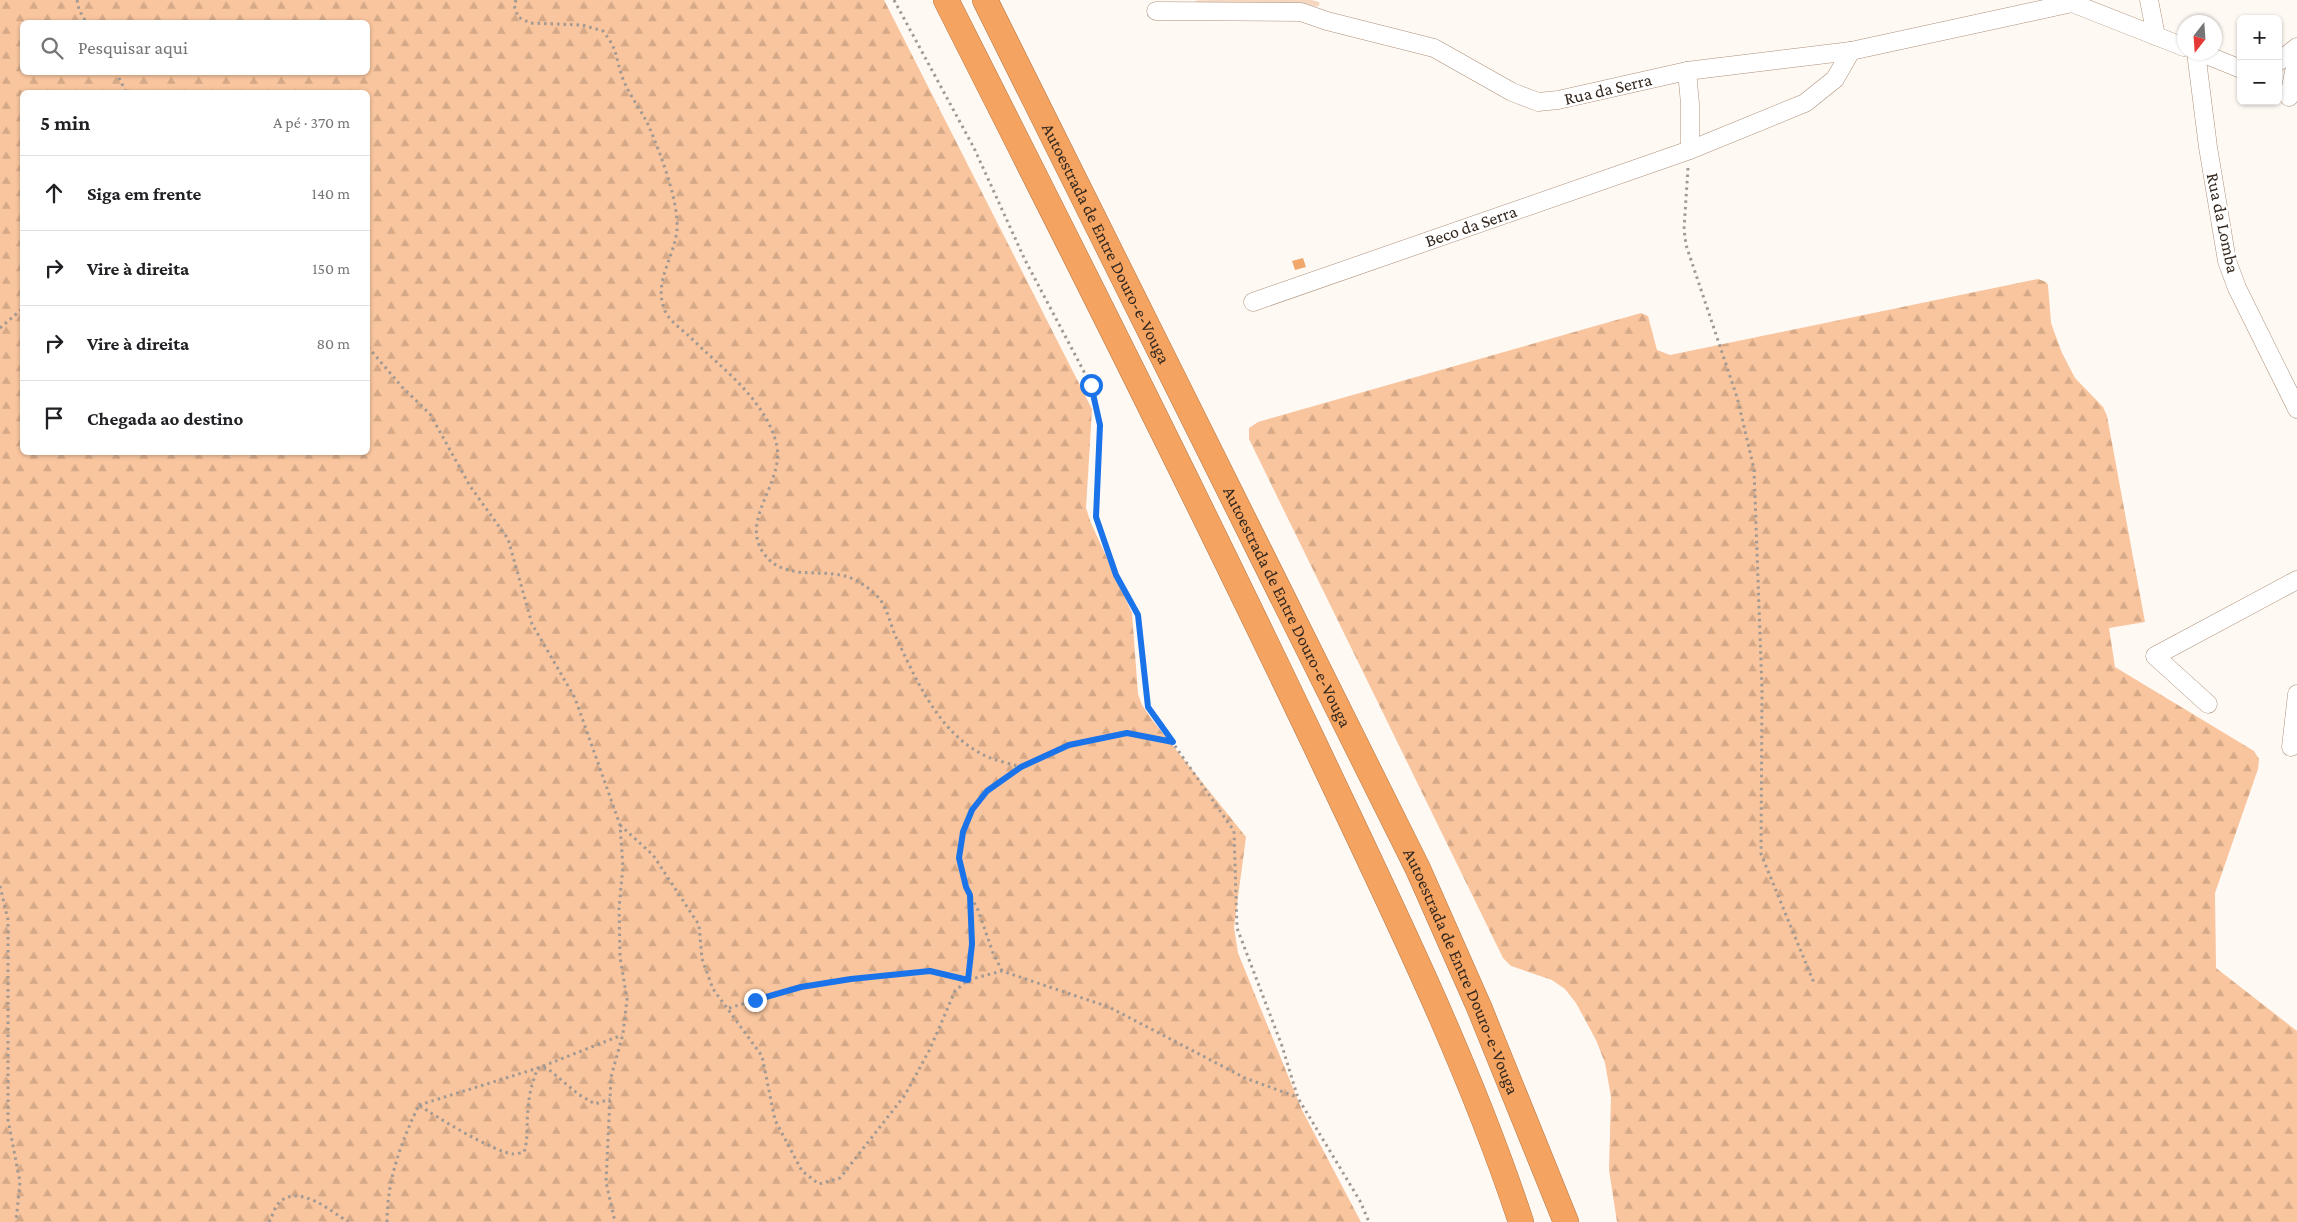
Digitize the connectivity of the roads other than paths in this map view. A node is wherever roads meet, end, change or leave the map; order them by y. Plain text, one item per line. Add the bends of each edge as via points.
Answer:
1 (946, 0) edge
2 (985, 0) edge
3 (2149, 0) edge
4 (2070, 2) edge
5 (1250, 6) edge
6 (1156, 11) dead end
7 (2156, 36) junction
8 (2177, 44) edge
9 (2297, 47) edge
10 (1851, 50) junction
11 (2297, 57) edge
12 (2198, 60) edge
13 (2218, 60) edge
14 (2281, 60) edge
15 (2237, 67) edge
16 (1687, 71) junction
17 (2288, 96) edge
18 (1690, 150) junction
19 (1253, 302) dead end
20 (2297, 409) edge
21 (2297, 580) edge
22 (2297, 694) edge
23 (2208, 704) dead end
24 (2291, 747) dead end
25 (1521, 1222) edge
26 (1566, 1222) edge

1 - 25 highway, Autoestrada de Entre Douro-e-Vouga via 1183,470 1411,948 1500,1158
2 - 26 highway, Autoestrada de Entre Douro-e-Vouga via 1418,869 1483,1016
3 - 7 street
4 - 7 street
4 - 10 street, Rua da Serra
5 - 6 street, Rua da Serra
5 - 16 street, Rua da Serra via 1301,12 1433,48 1512,92 1538,102
7 - 8 street
9 - 14 street
10 - 16 street, Rua da Serra
10 - 18 street, Beco da Serra via 1836,79 1805,103
11 - 17 street
12 - 20 street, Rua da Lomba via 2227,261 2237,288
13 - 15 street
16 - 18 street
18 - 19 street, Beco da Serra
21 - 23 street via 2155,656
22 - 24 street

